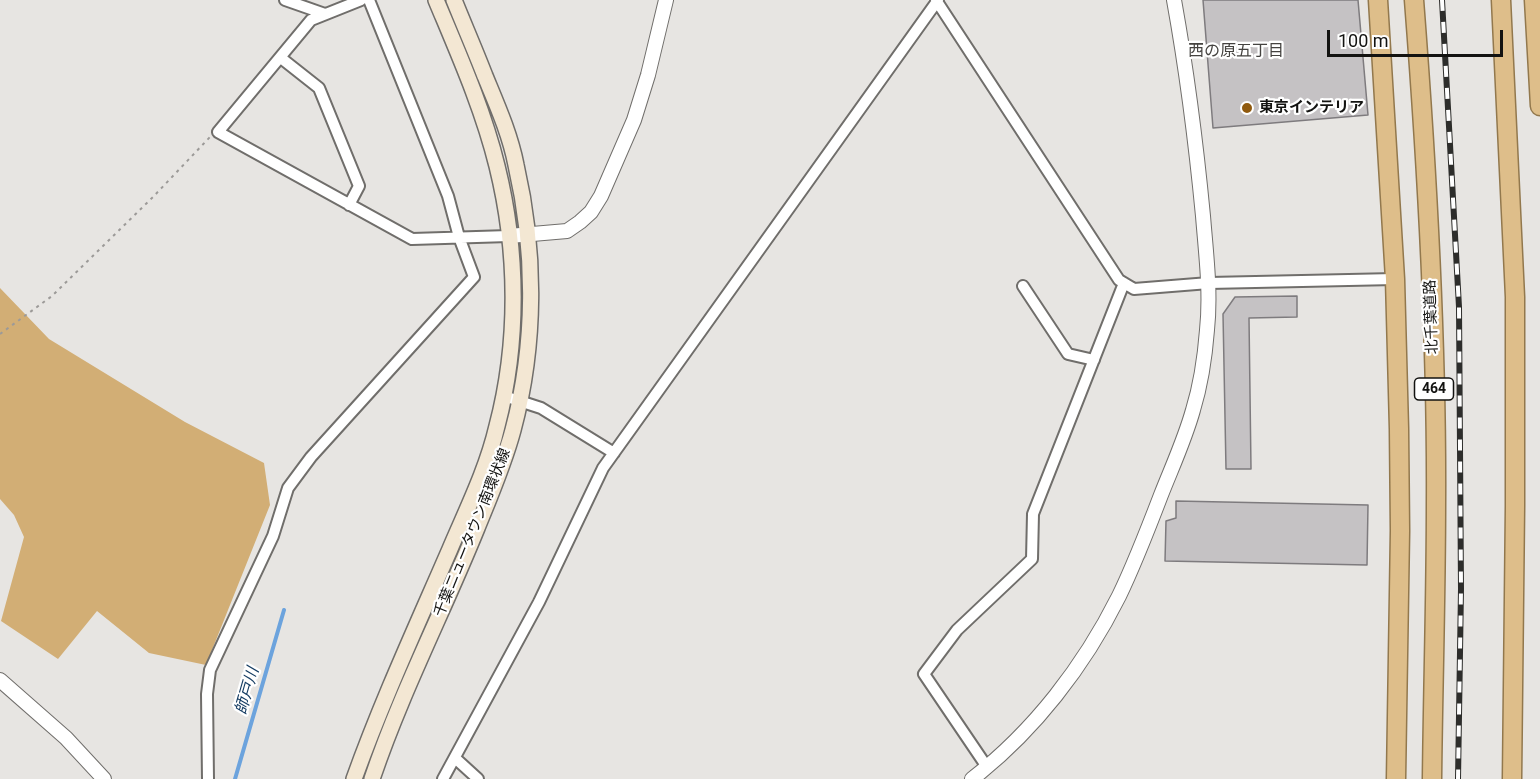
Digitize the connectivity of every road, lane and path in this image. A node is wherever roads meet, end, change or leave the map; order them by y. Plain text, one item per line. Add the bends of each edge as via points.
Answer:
1 (285, 0) edge
2 (361, 0) edge
3 (369, 0) edge
4 (436, 0) edge
5 (454, 0) edge
6 (666, 0) edge
7 (937, 0) edge
8 (1174, 0) edge
9 (1378, 0) edge
10 (1414, 0) edge
11 (1501, 0) edge
12 (1534, 0) edge
13 (325, 14) junction
14 (281, 58) junction
15 (1540, 106) edge
16 (218, 132) junction
17 (349, 205) junction
18 (527, 234) junction
19 (509, 236) junction
20 (459, 237) junction
21 (1395, 279) junction
22 (1124, 283) junction
23 (1209, 283) junction
24 (1023, 286) dead end
25 (0, 334) edge
26 (1094, 360) junction
27 (504, 396) junction
28 (520, 400) junction
29 (614, 453) junction
30 (0, 680) edge
31 (455, 758) junction
32 (987, 768) junction
33 (104, 779) edge
34 (208, 779) edge
35 (354, 779) edge
36 (372, 779) edge
37 (443, 779) edge
38 (478, 779) edge
39 (972, 779) edge
40 (1396, 779) edge
41 (1432, 779) edge
42 (1512, 779) edge

1 - 13 street
2 - 13 street
3 - 20 street via 448,196
4 - 19 main road, 千葉ニュータウン南環状線 via 486,124
5 - 18 main road, 千葉ニュータウン南環状線 via 502,117 516,164
6 - 18 street via 634,120 601,196 591,212 567,231
7 - 22 street
7 - 29 street
8 - 23 street via 1192,109
9 - 21 highway, 464
10 - 41 highway, 北千葉道路 / 464 via 1434,350
11 - 42 highway via 1515,297
12 - 15 highway
13 - 14 street via 311,20
14 - 16 street
14 - 17 street via 319,88 359,186
16 - 17 street
16 - 25 path via 52,296
17 - 20 street via 412,239
18 - 19 street
18 - 28 main road, 千葉ニュータウン南環状線 via 529,341
19 - 20 street
19 - 27 main road, 千葉ニュータウン南環状線 via 512,338
20 - 34 street via 474,277 311,457 288,488 273,536 210,670
21 - 23 street
21 - 40 highway, 464 via 1400,531
22 - 23 street via 1134,289
22 - 26 street
23 - 32 street via 1206,347 1193,410 1120,595 1065,684 1019,738
24 - 26 street via 1068,354
26 - 32 street via 1033,514 1032,559 957,630 924,674
27 - 28 street
27 - 35 main road, 千葉ニュータウン南環状線 via 483,472
28 - 29 street via 541,408
28 - 36 main road, 千葉ニュータウン南環状線 via 497,480
29 - 31 street
30 - 33 street via 66,738
31 - 37 street
31 - 38 street
32 - 39 street

